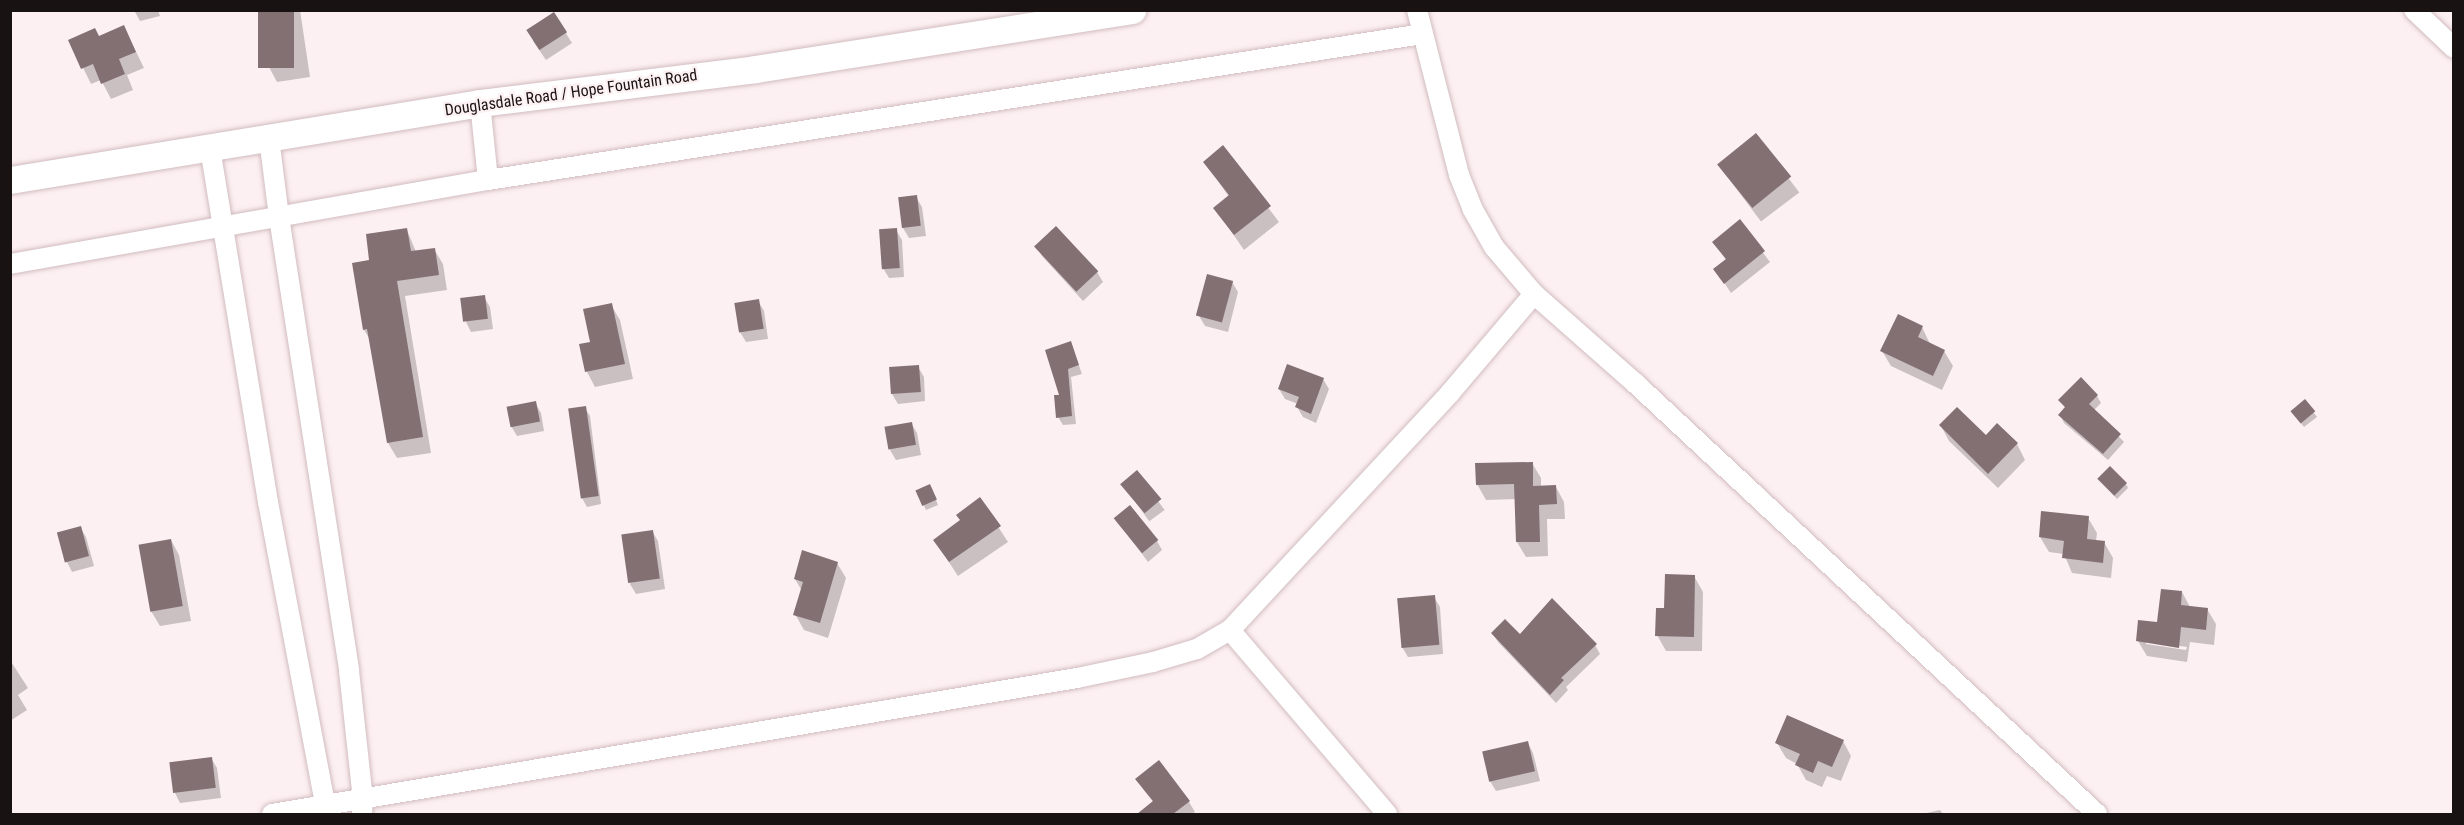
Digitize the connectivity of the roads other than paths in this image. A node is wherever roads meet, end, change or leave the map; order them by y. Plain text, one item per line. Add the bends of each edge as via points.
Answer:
1 (1132, 10) edge
2 (1418, 10) edge
3 (2414, 10) edge
4 (1024, 20) edge
5 (1422, 34) junction
6 (2454, 48) edge
7 (480, 103) junction
8 (269, 138) junction
9 (210, 148) junction
10 (10, 180) edge
11 (488, 180) junction
12 (279, 217) junction
13 (224, 226) junction
14 (10, 264) edge
15 (1534, 294) junction
16 (1230, 630) junction
17 (362, 807) edge
18 (325, 810) edge
19 (272, 814) edge
20 (1387, 814) edge
21 (2097, 814) edge

1 - 4 main road, Douglasdale Road / Hope Fountain Road
2 - 5 street
3 - 6 street
4 - 7 main road, Douglasdale Road / Hope Fountain Road via 755,69
5 - 11 street
5 - 15 street via 1459,175 1472,208 1494,247
7 - 8 main road, Douglasdale Road / Hope Fountain Road
7 - 11 street
8 - 9 main road, Douglasdale Road / Hope Fountain Road
8 - 12 street
9 - 10 main road, Douglasdale Road / Hope Fountain Road
9 - 13 street
11 - 12 street
12 - 13 street
12 - 17 street via 349,671
13 - 14 street
13 - 18 street via 268,502
15 - 16 street via 1450,393
15 - 21 street via 1635,383
16 - 17 street via 1177,656 1077,678
16 - 20 street
17 - 18 street
18 - 19 street

